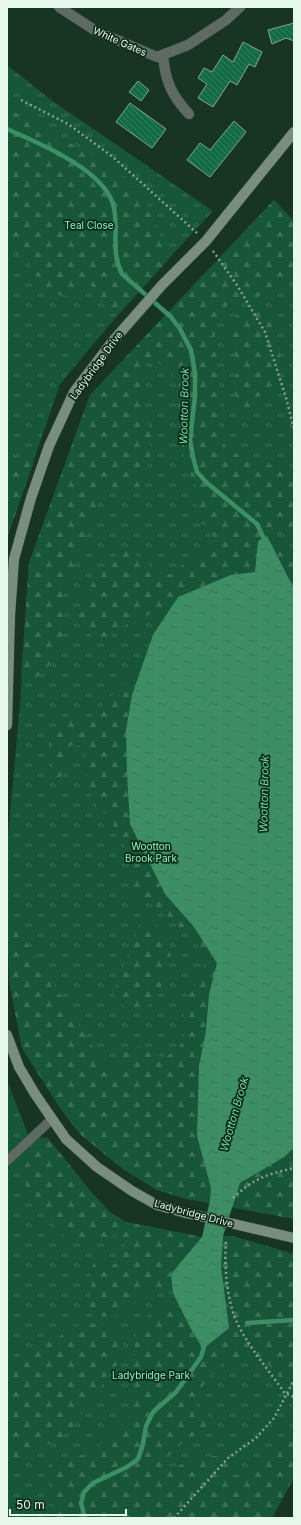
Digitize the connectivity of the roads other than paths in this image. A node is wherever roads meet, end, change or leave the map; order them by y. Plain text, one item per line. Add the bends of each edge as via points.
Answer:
1 (59, 7) edge
2 (240, 7) edge
3 (163, 55) junction
4 (189, 114) dead end
5 (294, 132) edge
6 (11, 559) edge
7 (7, 725) edge
8 (7, 1036) edge
9 (52, 1119) junction
10 (7, 1161) edge
11 (294, 1238) edge

1 - 3 street, White Gates via 96,31 157,57
2 - 3 street via 226,20 188,44
3 - 4 street via 166,78 179,103
5 - 6 street, Ladybridge Drive via 206,241 162,285 112,342 74,392 49,446
6 - 7 street, Ladybridge Drive
8 - 9 street, Ladybridge Drive via 19,1067
9 - 10 lane
9 - 11 street, Ladybridge Drive, bridge via 66,1138 96,1166 157,1205

